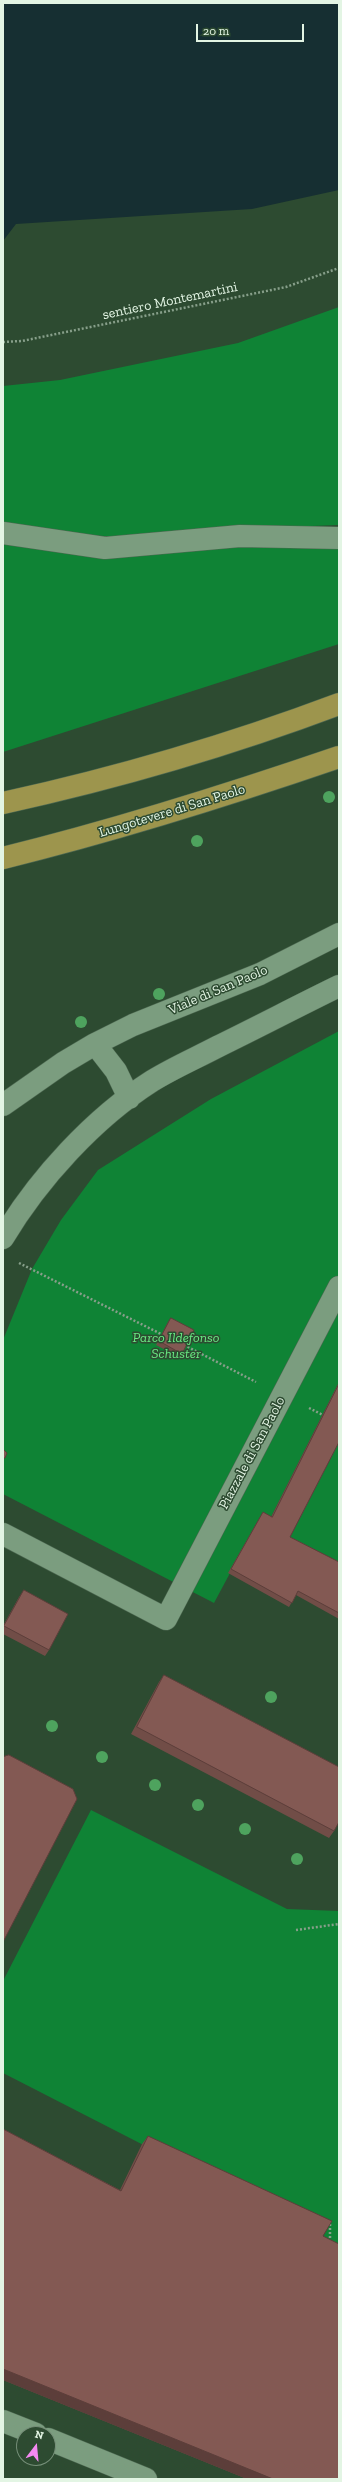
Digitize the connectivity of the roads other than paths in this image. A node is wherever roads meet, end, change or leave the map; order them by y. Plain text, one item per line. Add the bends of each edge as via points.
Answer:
1 (3, 532) edge
2 (339, 538) edge
3 (339, 704) edge
4 (339, 756) edge
5 (3, 803) edge
6 (3, 858) edge
7 (339, 934) edge
8 (339, 986) edge
9 (95, 1044) junction
10 (129, 1098) junction
11 (3, 1106) edge
12 (3, 1238) edge
13 (339, 1287) edge
14 (3, 1534) edge
15 (3, 2420) edge
16 (17, 2426) edge
17 (56, 2442) edge
18 (146, 2479) edge

1 - 2 street via 105,548 240,536
3 - 5 main road via 206,749 73,788
4 - 6 main road, Lungotevere di San Paolo via 225,796 75,840
7 - 9 street, Viale di San Paolo via 260,974 133,1025
8 - 10 street via 189,1061 152,1081
9 - 10 street via 116,1071
9 - 11 street, Viale di San Paolo via 63,1063
10 - 12 street via 106,1116 51,1171 29,1198
13 - 14 street, Piazzale di San Paolo via 166,1619
15 - 16 street
17 - 18 street

